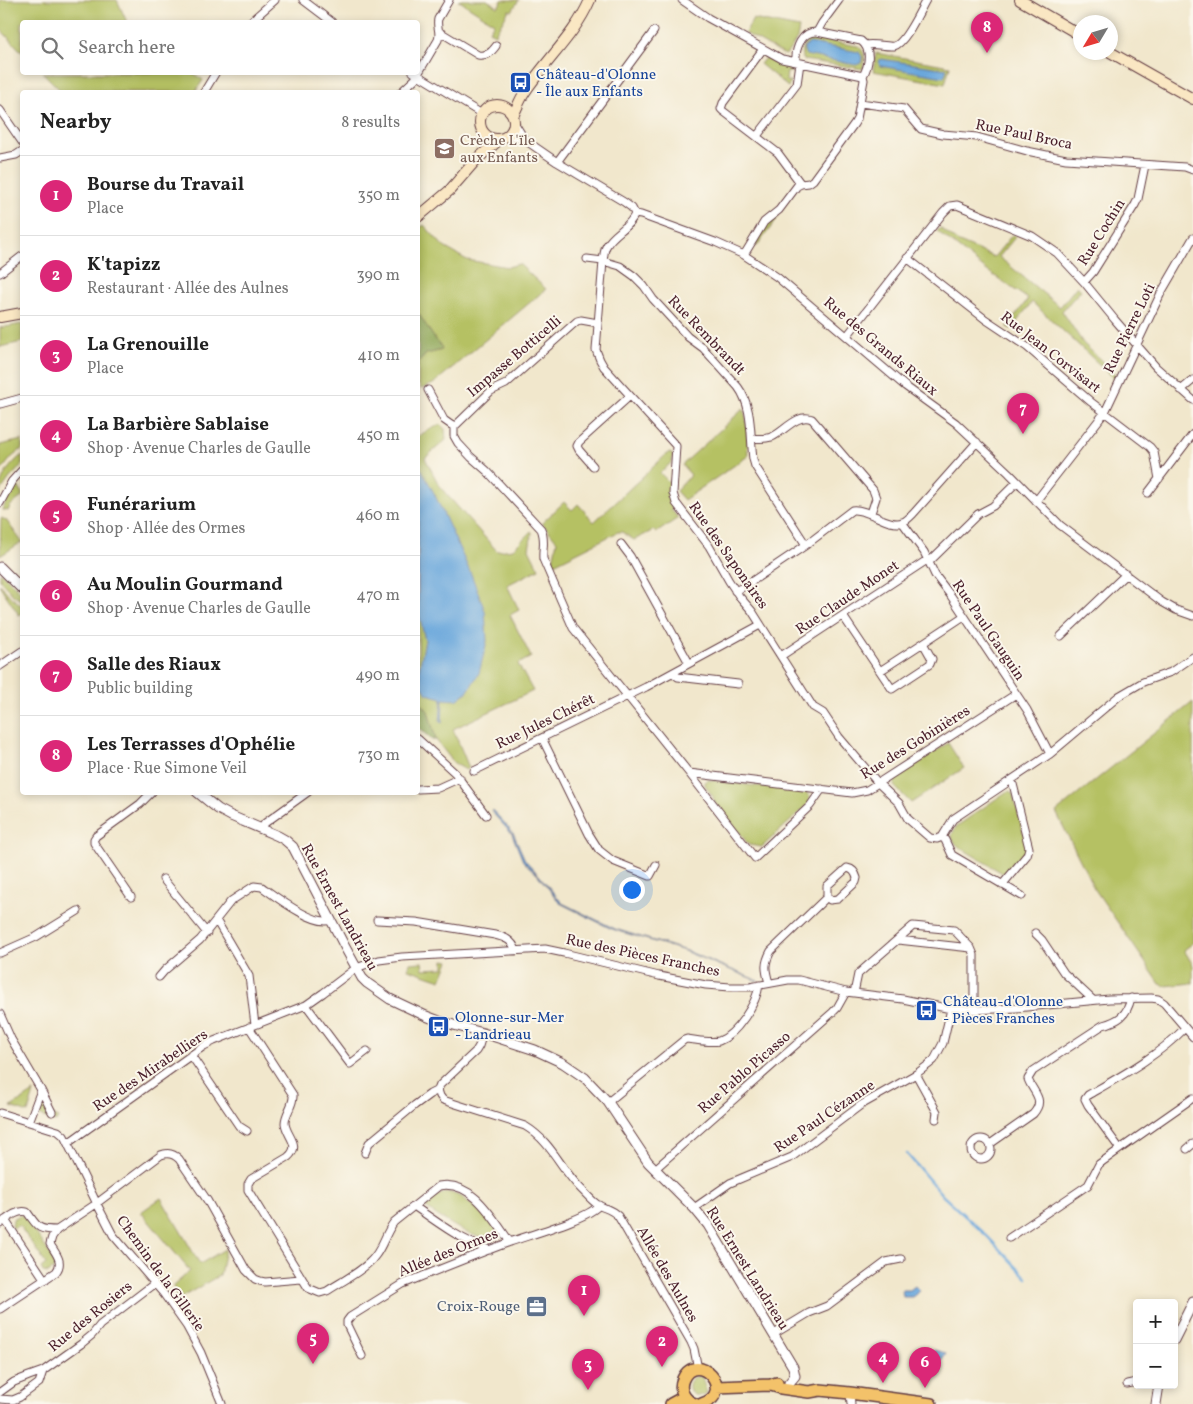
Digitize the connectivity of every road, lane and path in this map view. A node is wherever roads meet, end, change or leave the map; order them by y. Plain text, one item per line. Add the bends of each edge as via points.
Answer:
1 (275, 0) edge
2 (303, 0) edge
3 (449, 0) edge
4 (590, 0) edge
5 (682, 0) edge
6 (839, 0) edge
7 (926, 0) edge
8 (1020, 0) edge
9 (252, 20) edge
10 (329, 20) edge
11 (654, 31) dead end
12 (1073, 31) edge
13 (440, 32) junction
14 (817, 32) junction
15 (866, 45) junction
16 (496, 46) dead end
17 (763, 49) junction
18 (1118, 57) edge
19 (798, 63) junction
20 (420, 68) edge
21 (214, 75) edge
22 (415, 75) edge
23 (418, 75) edge
24 (863, 76) junction
25 (205, 90) edge
26 (404, 90) edge
27 (524, 93) junction
28 (1193, 99) edge
29 (860, 102) junction
30 (503, 106) junction
31 (0, 110) edge
32 (482, 114) junction
33 (513, 119) junction
34 (485, 135) junction
35 (757, 136) junction
36 (504, 138) junction
37 (20, 139) edge
38 (525, 140) junction
39 (20, 153) edge
40 (0, 158) edge
41 (476, 160) junction
42 (557, 162) junction
43 (1145, 165) junction
44 (1193, 170) edge
45 (802, 184) junction
46 (635, 214) junction
47 (420, 215) edge
48 (1193, 238) edge
49 (744, 256) junction
50 (20, 258) edge
51 (907, 258) junction
52 (587, 259) dead end
53 (603, 261) junction
54 (0, 273) edge
55 (1084, 282) junction
56 (20, 313) edge
57 (0, 317) edge
58 (598, 323) junction
59 (847, 336) junction
60 (1136, 344) junction
61 (1193, 380) edge
62 (428, 390) dead end
63 (1181, 390) junction
64 (630, 396) junction
65 (20, 399) edge
66 (1193, 400) edge
67 (0, 404) edge
68 (1105, 412) junction
69 (454, 427) junction
70 (1193, 434) edge
71 (752, 438) junction
72 (977, 442) junction
73 (593, 466) dead end
74 (20, 472) edge
75 (1159, 479) junction
76 (1017, 482) junction
77 (1148, 493) dead end
78 (1, 499) edge
79 (1036, 501) junction
80 (871, 514) junction
81 (902, 522) junction
82 (620, 544) dead end
83 (806, 545) junction
84 (928, 561) junction
85 (0, 567) edge
86 (1126, 574) junction
87 (20, 586) edge
88 (735, 591) junction
89 (843, 616) junction
90 (964, 616) junction
91 (1193, 616) edge
92 (760, 625) junction
93 (1062, 636) dead end
94 (923, 643) junction
95 (20, 652) edge
96 (782, 656) junction
97 (1193, 657) edge
98 (690, 663) junction
99 (0, 666) edge
100 (880, 672) junction
101 (673, 673) junction
102 (738, 684) dead end
103 (1016, 694) junction
104 (627, 697) junction
105 (542, 738) junction
106 (420, 741) edge
107 (1050, 754) junction
108 (474, 770) dead end
109 (689, 773) junction
110 (460, 778) junction
111 (1012, 780) junction
112 (878, 783) junction
113 (420, 789) edge
114 (822, 789) junction
115 (149, 795) edge
116 (201, 795) edge
117 (304, 795) edge
118 (486, 816) dead end
119 (261, 829) junction
120 (942, 837) junction
121 (656, 865) dead end
122 (163, 879) dead end
123 (1002, 885) junction
124 (1022, 896) dead end
125 (130, 897) dead end
126 (827, 897) junction
127 (78, 911) dead end
128 (216, 920) junction
129 (331, 920) junction
130 (377, 920) dead end
131 (207, 933) junction
132 (1035, 933) dead end
133 (898, 940) junction
134 (971, 948) junction
135 (516, 951) junction
136 (0, 953) edge
137 (356, 968) junction
138 (159, 977) dead end
139 (769, 983) junction
140 (759, 985) junction
141 (846, 992) junction
142 (854, 993) junction
143 (1130, 998) junction
144 (1093, 1000) junction
145 (306, 1005) junction
146 (951, 1009) junction
147 (974, 1010) junction
148 (0, 1014) edge
149 (252, 1026) junction
150 (1185, 1028) junction
151 (483, 1033) junction
152 (1193, 1037) edge
153 (366, 1051) dead end
154 (191, 1055) junction
155 (916, 1074) junction
156 (41, 1090) junction
157 (438, 1090) junction
158 (1193, 1098) edge
159 (608, 1102) junction
160 (0, 1112) edge
161 (52, 1112) dead end
162 (936, 1119) dead end
163 (29, 1122) junction
164 (247, 1131) dead end
165 (68, 1143) junction
166 (990, 1144) dead end
167 (1120, 1149) junction
168 (365, 1153) dead end
169 (655, 1168) junction
170 (97, 1204) junction
171 (599, 1205) junction
172 (414, 1206) junction
173 (694, 1208) junction
174 (3, 1222) edge
175 (57, 1230) junction
176 (1009, 1238) dead end
177 (510, 1242) junction
178 (490, 1250) junction
179 (901, 1259) dead end
180 (301, 1279) junction
181 (45, 1280) junction
182 (154, 1283) junction
183 (1193, 1302) edge
184 (0, 1309) edge
185 (1178, 1332) edge
186 (774, 1334) junction
187 (362, 1356) dead end
188 (698, 1369) junction
189 (43, 1372) junction
190 (789, 1383) junction
191 (1133, 1383) edge
192 (1127, 1384) dead end
193 (771, 1385) junction
194 (716, 1387) junction
195 (1158, 1389) edge
196 (820, 1390) junction
197 (0, 1392) edge
198 (684, 1397) junction
199 (851, 1398) edge
200 (0, 1399) edge
201 (863, 1399) edge
202 (222, 1404) edge
203 (671, 1404) edge
204 (695, 1404) edge
205 (702, 1404) edge
206 (931, 1404) edge
207 (1156, 1404) edge

1 - 9 street
2 - 10 street
3 - 13 street via 438,19
4 - 27 main road via 573,30
5 - 17 street
6 - 14 street
7 - 15 street via 901,42 893,46
8 - 12 main road
11 - 42 street
13 - 16 street via 478,55 488,54
13 - 20 street
14 - 15 street via 861,41
14 - 19 street via 810,32 797,47
15 - 24 street via 868,57
17 - 19 street
17 - 35 street via 722,106 723,111
18 - 28 main road
19 - 24 street
19 - 35 street via 798,82
21 - 25 street
22 - 26 street
23 - 32 street
24 - 29 street
27 - 30 main road
27 - 33 main road
29 - 43 street, Rue Paul Broca via 904,109 918,127 943,134 977,137 1066,159
29 - 45 street via 854,124 813,180
30 - 32 main road via 489,107
30 - 33 main road
31 - 37 street
32 - 34 main road via 480,123
33 - 36 main road via 511,132
33 - 38 street, Rue des Grands Riaux
34 - 36 main road
34 - 41 main road
35 - 45 street via 778,153
36 - 38 street, Rue des Grands Riaux
36 - 41 main road
38 - 42 street, Rue des Grands Riaux
39 - 40 street
41 - 47 main road
42 - 46 street, Rue des Grands Riaux via 624,202
43 - 44 street, Rue Paul Broca
43 - 55 street, Rue Cochin via 1135,205
45 - 49 street via 797,186 780,210 762,224
46 - 49 street, Rue des Grands Riaux via 716,242
46 - 53 street, Rue des Saponaires via 632,221 609,242
48 - 60 street, Rue Pierre Loti
49 - 59 street, Rue des Grands Riaux via 780,279
50 - 54 street
51 - 55 street via 942,213 957,205 1039,241 1056,253
51 - 59 street
51 - 68 street, Rue Jean Corvisart via 1027,347
52 - 53 street, Rue Rembrandt
53 - 58 street, Rue des Saponaires
53 - 71 street, Rue Rembrandt via 620,266 639,280 688,337 703,348 738,386 748,407
55 - 60 street
56 - 57 main road
58 - 64 street, Rue des Saponaires via 596,346 600,360
58 - 69 street, Impasse Botticelli via 577,322 506,384 491,392
59 - 72 street, Rue des Grands Riaux
60 - 63 street
60 - 68 street, Rue Pierre Loti
61 - 63 street
62 - 69 street via 444,420
63 - 66 street
64 - 73 street via 577,446
64 - 88 street, Rue des Saponaires via 676,446 674,498 709,546
65 - 67 street
68 - 75 street, Rue Jean Corvisart via 1153,449
68 - 79 street, Rue Pierre Loti
69 - 104 street via 458,443 541,529 543,559 571,624
70 - 75 street
71 - 80 street via 770,438 799,419 812,419 873,490 876,498
71 - 83 street, Rue Rembrandt via 755,466
72 - 76 street, Rue des Grands Riaux
72 - 81 street via 913,514
74 - 78 street
75 - 77 street
76 - 79 street, Rue des Grands Riaux
76 - 84 street, Rue Claude Monet
79 - 86 street, Rue des Grands Riaux via 1060,525
80 - 81 street
80 - 83 street via 852,510
81 - 84 street, Rue Paul Gauguin
82 - 98 street via 630,556
83 - 88 street
84 - 89 street, Rue Claude Monet
84 - 90 street, Rue Paul Gauguin via 934,575
85 - 87 street
86 - 91 street, Rue des Grands Riaux via 1162,602
86 - 93 street
88 - 92 street, Rue des Saponaires
89 - 96 street, Rue Claude Monet
89 - 100 street
90 - 94 street
90 - 103 street, Rue Paul Gauguin
92 - 96 street, Rue des Saponaires
92 - 98 street, Rue Jules Chérêt
94 - 100 street
94 - 100 street via 932,660 930,664 892,689
95 - 99 street
96 - 112 street, Rue des Saponaires via 813,707 823,712 839,737
97 - 107 street via 1171,672 1143,682 1119,696
98 - 101 street, Rue Jules Chérêt
101 - 102 street via 678,677
101 - 104 street, Rue Jules Chérêt
103 - 107 street, Rue Paul Gauguin
103 - 112 street, Rue des Gobinières
104 - 105 street, Rue Jules Chérêt
104 - 109 street
105 - 108 street, Rue Jules Chérêt
105 - 121 street via 599,850 622,866 650,876
106 - 110 street
107 - 111 street
109 - 114 street, Rue des Gobinières
109 - 114 street via 755,858 810,806
110 - 113 street via 438,788
110 - 118 street
111 - 120 street via 953,819
111 - 123 street via 1029,848 1027,855
112 - 114 street, Rue des Gobinières via 867,790 852,793
112 - 120 street, Rue des Saponaires via 899,803 914,825 930,838
115 - 125 street via 94,839
116 - 119 street, Rue Ernest Landrieau via 218,809
117 - 119 street
119 - 129 street, Rue Ernest Landrieau via 294,847
120 - 123 street via 952,854
122 - 131 street
123 - 124 street
126 - 126 street via 838,899 856,882 854,871 844,869 828,884
126 - 139 street via 771,951 766,960
127 - 136 street via 36,937
128 - 129 street via 235,898 258,886 308,916
128 - 131 street
128 - 149 street via 249,976
129 - 137 street, Rue Ernest Landrieau
130 - 135 street via 416,922 504,937 512,942
131 - 138 street
132 - 144 street via 1064,973
133 - 134 street
133 - 134 street via 914,926 954,930
133 - 142 street via 858,974
134 - 147 street via 974,954
135 - 137 street, Rue des Pièces Franches via 402,956
135 - 140 street, Rue des Pièces Franches via 564,952 706,985
137 - 145 street, Rue des Mirabelliers
137 - 151 street, Rue Ernest Landrieau via 367,983 390,999 438,1021
139 - 140 street, Rue des Pièces Franches
139 - 141 street, Rue des Pièces Franches via 799,980
140 - 159 street via 754,1002 740,1024 722,1039 713,1042 684,1040
141 - 142 street, Rue des Pièces Franches
141 - 169 street, Rue Pablo Picasso via 833,1012
142 - 146 street, Rue des Pièces Franches
143 - 144 street, Rue des Pièces Franches
143 - 150 street, Rue des Pièces Franches via 1158,999
143 - 166 street via 1126,1011 1115,1022 1103,1025 1032,1071 1028,1079 1040,1101 1036,1110
144 - 147 street, Rue des Pièces Franches
145 - 149 street, Rue des Mirabelliers
145 - 153 street via 350,1064
146 - 147 street, Rue des Pièces Franches
146 - 155 street, Rue Paul Cézanne via 943,1043 928,1065
148 - 156 street
149 - 154 street, Rue des Mirabelliers via 214,1041
149 - 180 street via 293,1095 285,1124 294,1144 288,1157 251,1179 248,1190
150 - 152 street, Rue des Pièces Franches
150 - 167 street via 1141,1063 1086,1096 1086,1102
151 - 157 street via 480,1046
151 - 159 street, Rue Ernest Landrieau via 563,1063 585,1078
154 - 164 street via 239,1126
154 - 165 street, Rue des Mirabelliers
155 - 162 street via 937,1112
155 - 173 street, Rue Paul Cézanne via 862,1105 792,1156 730,1183
156 - 161 street
156 - 163 street
157 - 168 street via 369,1144
157 - 171 street, Allée des Aulnes via 443,1100 525,1126 534,1132 548,1144 580,1189
158 - 167 street
159 - 169 street, Rue Ernest Landrieau
160 - 163 street
163 - 165 street, Chemin de la Gillerie via 58,1131
165 - 170 street, Chemin de la Gillerie
167 - 176 street via 1099,1164 1088,1185
169 - 173 street, Rue Ernest Landrieau
170 - 175 street
170 - 180 street via 161,1155 172,1154 207,1200 246,1270 255,1279 265,1282
170 - 182 street, Chemin de la Gillerie via 119,1242
171 - 177 street, Allée des Ormes via 587,1214
171 - 188 street, Allée des Aulnes via 610,1209 622,1221 691,1342
172 - 177 street via 439,1186 455,1186 487,1209
172 - 178 street via 444,1227
172 - 180 street via 390,1226 369,1263 320,1293 310,1290
173 - 186 street, Rue Ernest Landrieau via 712,1231
174 - 175 street via 25,1211 41,1229
174 - 181 street
175 - 181 street via 50,1244 60,1264 56,1272
177 - 178 street, Allée des Ormes
178 - 187 street, Allée des Ormes via 403,1284 350,1318 347,1325
179 - 186 street via 886,1262 827,1306
181 - 184 street
182 - 189 street, Rue des Rosiers
182 - 202 street, Chemin de la Gillerie via 187,1327
183 - 185 street
186 - 190 street, Rue Ernest Landrieau via 793,1367 795,1376
188 - 194 main road via 711,1374
188 - 198 main road via 683,1379
189 - 197 street, Rue des Rosiers via 14,1382
189 - 200 street, Rue des Rosiers via 39,1383 20,1397
190 - 193 main road
190 - 196 main road
191 - 192 street
193 - 194 main road
193 - 196 main road via 809,1392
194 - 205 main road via 714,1396
195 - 207 street
196 - 199 main road
198 - 203 main road
198 - 204 main road
199 - 201 main road
201 - 206 main road

